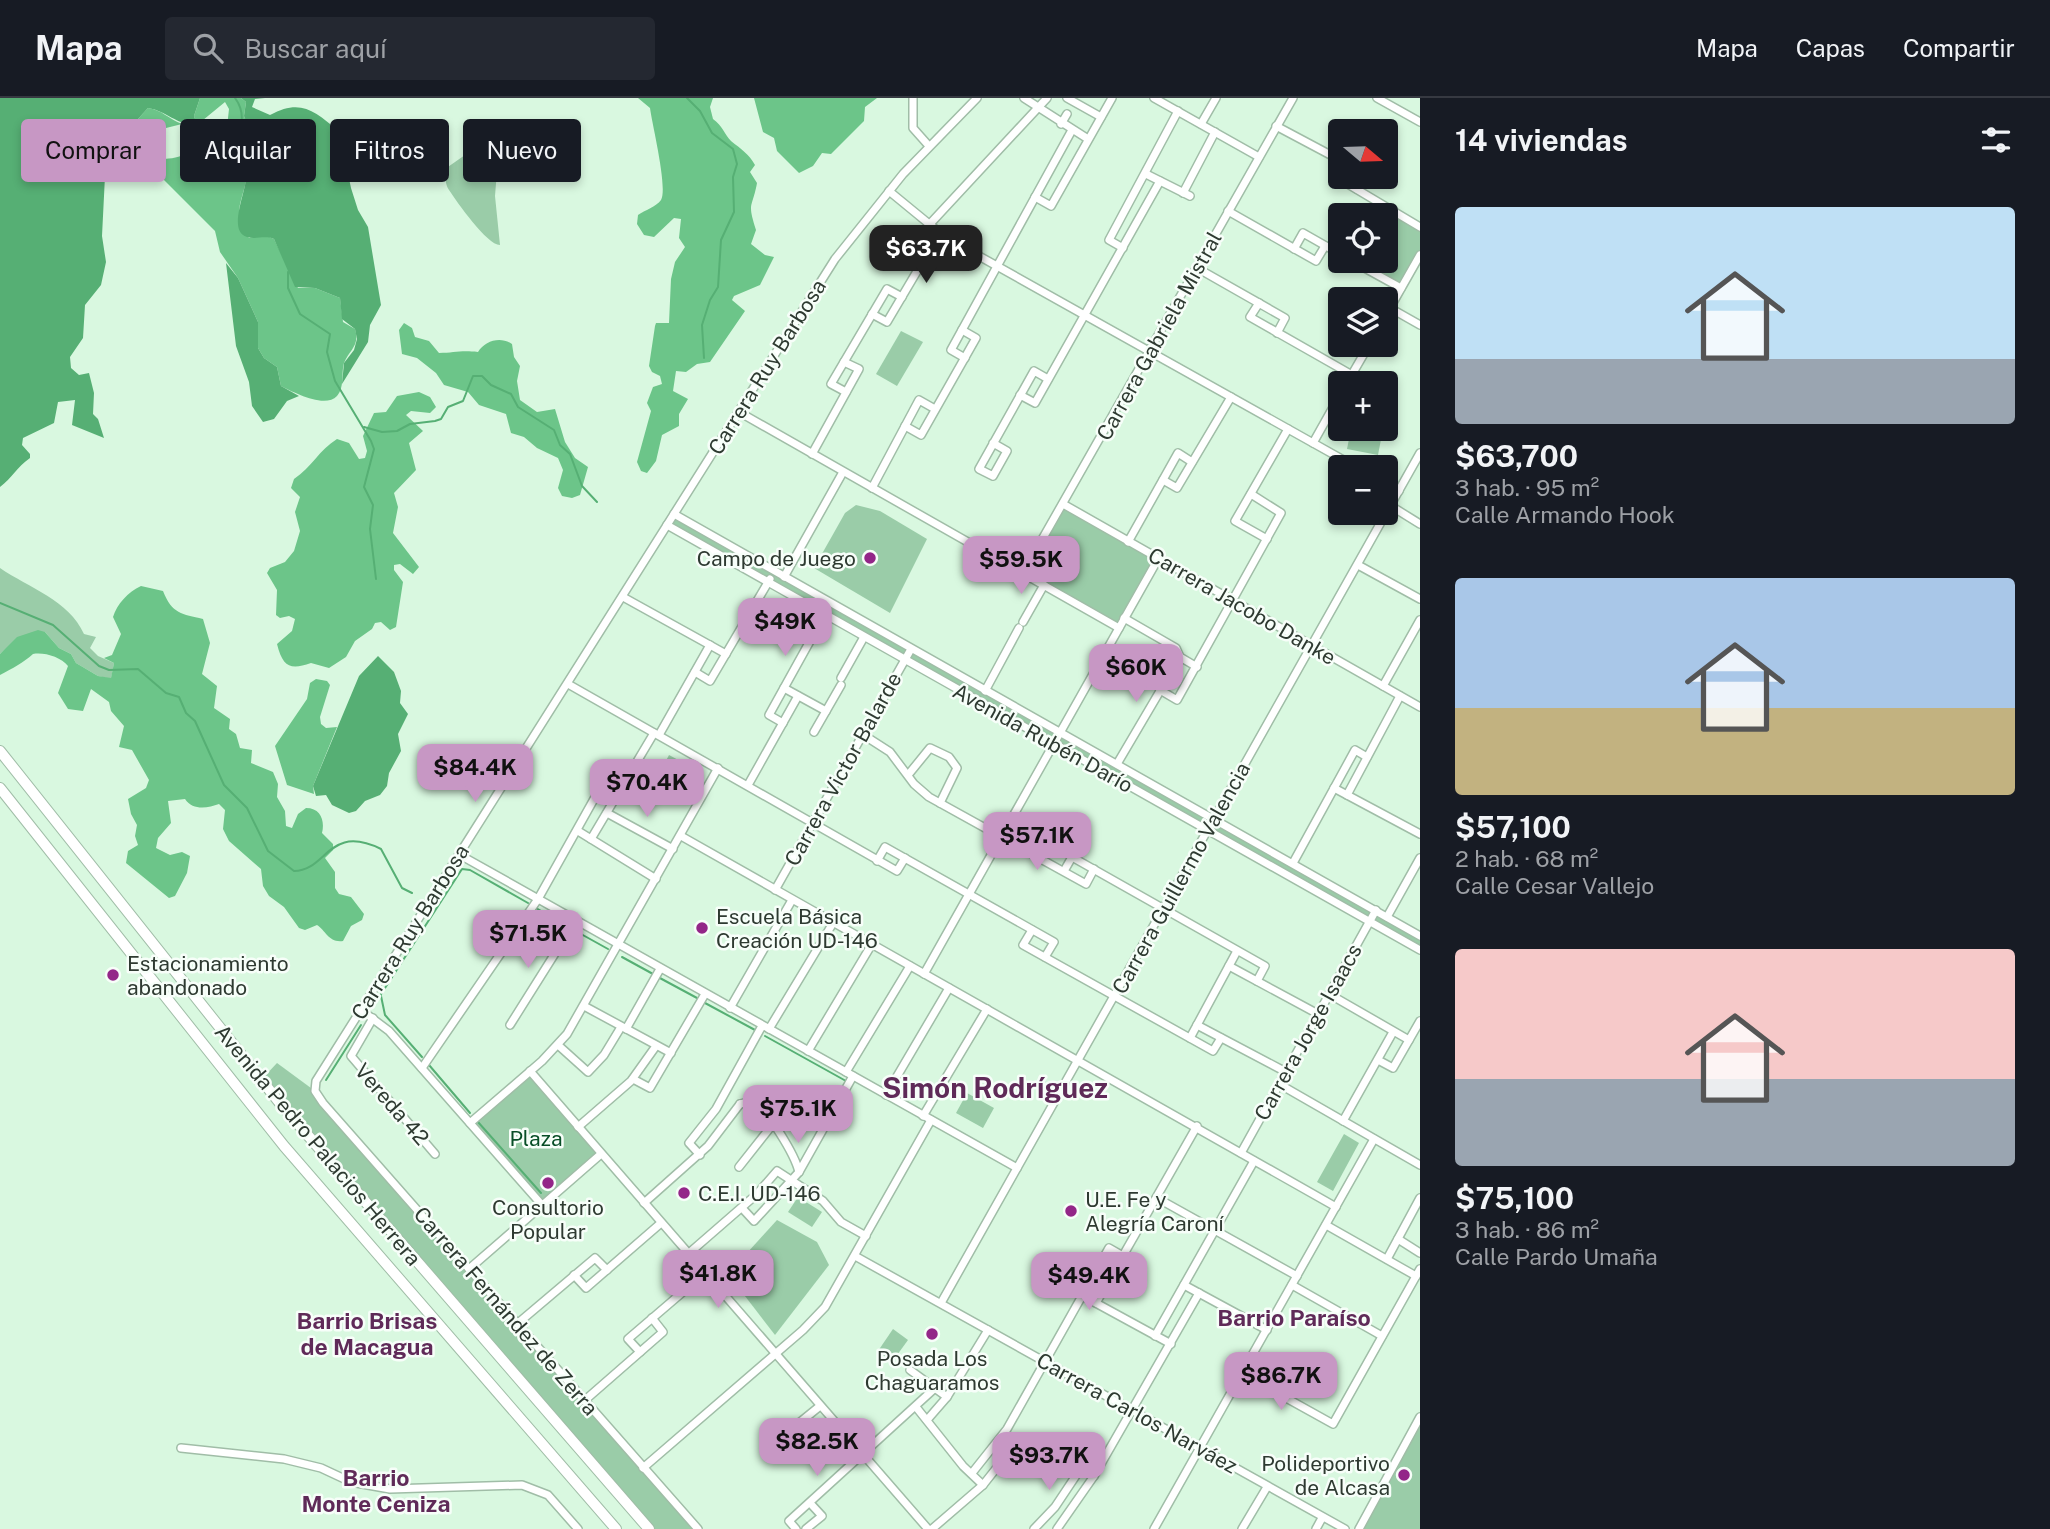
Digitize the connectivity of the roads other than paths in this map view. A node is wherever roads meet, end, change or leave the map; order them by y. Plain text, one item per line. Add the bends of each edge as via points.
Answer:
1 (912, 98) edge
2 (977, 98) edge
3 (1024, 98) edge
4 (1047, 98) edge
5 (1067, 98) edge
6 (1112, 98) edge
7 (1154, 98) edge
8 (1216, 98) edge
9 (1293, 98) edge
10 (1377, 98) edge
11 (1037, 109) junction
12 (1178, 111) junction
13 (1067, 114) dead end
14 (1101, 117) junction
15 (1420, 122) edge
16 (1061, 124) junction
17 (1201, 124) junction
18 (1276, 126) junction
19 (1072, 130) junction
20 (1215, 132) junction
21 (1088, 139) junction
22 (929, 146) junction
23 (1328, 154) edge
24 (1259, 157) junction
25 (1146, 174) junction
26 (1160, 181) junction
27 (1357, 189) edge
28 (889, 191) junction
29 (1035, 197) junction
30 (1228, 211) junction
31 (928, 226) junction
32 (1420, 227) edge
33 (939, 234) junction
34 (1325, 246) junction
35 (1123, 248) junction
36 (1294, 248) junction
37 (1328, 248) edge
38 (1420, 255) edge
39 (997, 266) junction
40 (1197, 268) junction
41 (1374, 273) edge
42 (1402, 288) junction
43 (1398, 295) edge
44 (902, 297) junction
45 (1259, 303) junction
46 (872, 314) junction
47 (1085, 315) junction
48 (1398, 316) edge
49 (1420, 325) edge
50 (962, 330) junction
51 (1277, 332) junction
52 (1150, 352) junction
53 (965, 358) junction
54 (844, 362) junction
55 (1345, 371) edge
56 (1048, 379) junction
57 (846, 392) junction
58 (1020, 395) junction
59 (1231, 397) junction
60 (935, 410) junction
61 (739, 412) junction
62 (1328, 417) edge
63 (905, 426) junction
64 (1288, 429) junction
65 (993, 443) junction
66 (1313, 443) junction
67 (1420, 453) edge
68 (812, 454) junction
69 (1334, 455) edge
70 (1192, 461) junction
71 (843, 471) junction
72 (1163, 480) junction
73 (872, 488) junction
74 (1399, 491) edge
75 (1251, 494) junction
76 (1063, 505) junction
77 (1398, 510) edge
78 (674, 514) junction
79 (1420, 524) edge
80 (667, 525) junction
81 (1380, 525) edge
82 (1267, 539) junction
83 (1128, 542) junction
84 (1158, 559) junction
85 (1358, 565) junction
86 (774, 571) junction
87 (1023, 573) junction
88 (784, 577) junction
89 (768, 582) junction
90 (1044, 585) junction
91 (623, 597) junction
92 (1420, 599) edge
93 (1233, 602) junction
94 (825, 614) junction
95 (1124, 618) junction
96 (1420, 621) edge
97 (1119, 628) junction
98 (864, 637) junction
99 (710, 645) junction
100 (1312, 646) junction
101 (911, 649) junction
102 (726, 654) junction
103 (1180, 657) junction
104 (905, 660) junction
105 (1197, 667) junction
106 (695, 672) junction
107 (568, 684) junction
108 (1383, 686) junction
109 (784, 688) junction
110 (1160, 690) junction
111 (985, 691) junction
112 (798, 696) junction
113 (1400, 696) junction
114 (1420, 707) edge
115 (826, 711) junction
116 (783, 723) junction
117 (814, 732) dead end
118 (1060, 733) junction
119 (657, 734) junction
120 (862, 734) junction
121 (1054, 744) junction
122 (0, 751) edge
123 (1367, 757) junction
124 (1117, 764) junction
125 (719, 768) junction
126 (908, 775) junction
127 (748, 785) junction
128 (0, 788) edge
129 (1334, 788) junction
130 (619, 792) junction
131 (1347, 795) junction
132 (940, 803) junction
133 (607, 813) junction
134 (1214, 819) junction
135 (812, 824) junction
136 (578, 831) junction
137 (1208, 831) junction
138 (1420, 834) edge
139 (681, 836) junction
140 (1002, 836) junction
141 (591, 839) junction
142 (673, 849) junction
143 (460, 855) junction
144 (905, 858) junction
145 (1420, 858) edge
146 (877, 861) junction
147 (1293, 863) junction
148 (1094, 869) junction
149 (1064, 871) junction
150 (656, 879) junction
151 (775, 890) junction
152 (969, 894) junction
153 (538, 899) junction
154 (792, 900) junction
155 (1163, 909) junction
156 (1376, 910) junction
157 (1388, 917) junction
158 (1370, 922) junction
159 (833, 923) junction
160 (572, 926) junction
161 (1032, 930) junction
162 (1420, 936) edge
163 (872, 944) junction
164 (619, 945) junction
165 (1420, 950) edge
166 (1237, 951) junction
167 (1045, 957) junction
168 (910, 966) junction
169 (1229, 967) junction
170 (658, 973) junction
171 (924, 974) junction
172 (1257, 981) junction
173 (949, 988) junction
174 (705, 994) junction
175 (1329, 994) junction
176 (1115, 995) junction
177 (584, 1006) junction
178 (730, 1008) junction
179 (986, 1009) junction
180 (361, 1010) junction
181 (1318, 1014) junction
182 (373, 1018) junction
183 (1420, 1021) edge
184 (510, 1025) dead end
185 (1197, 1025) junction
186 (624, 1028) junction
187 (766, 1028) junction
188 (1393, 1032) junction
189 (1190, 1038) junction
190 (1221, 1038) junction
191 (1409, 1040) junction
192 (558, 1045) junction
193 (656, 1045) junction
194 (808, 1051) junction
195 (671, 1054) junction
196 (1378, 1060) junction
197 (1078, 1061) junction
198 (422, 1068) junction
199 (530, 1071) junction
200 (1286, 1072) junction
201 (850, 1074) junction
202 (633, 1079) junction
203 (1279, 1084) junction
204 (315, 1091) joint
205 (725, 1094) junction
206 (886, 1095) junction
207 (740, 1104) junction
208 (927, 1118) junction
209 (1343, 1121) junction
210 (470, 1123) junction
211 (773, 1124) junction
212 (578, 1126) junction
213 (1198, 1126) junction
214 (1374, 1139) junction
215 (1241, 1153) junction
216 (435, 1154) dead end
217 (601, 1154) junction
218 (700, 1155) junction
219 (1254, 1161) junction
220 (1420, 1165) edge
221 (739, 1167) dead end
222 (1017, 1168) junction
223 (799, 1172) junction
224 (792, 1181) junction
225 (1157, 1198) junction
226 (1420, 1198) edge
227 (644, 1203) junction
228 (542, 1205) junction
229 (1336, 1207) junction
230 (742, 1208) junction
231 (661, 1223) junction
232 (1326, 1225) junction
233 (1214, 1230) junction
234 (866, 1236) junction
235 (1398, 1239) junction
236 (1420, 1253) edge
237 (688, 1254) junction
238 (855, 1256) junction
239 (1123, 1256) junction
240 (1387, 1259) junction
241 (469, 1269) junction
242 (607, 1270) junction
243 (705, 1273) junction
244 (1418, 1273) edge
245 (574, 1275) junction
246 (1297, 1276) junction
247 (1184, 1285) junction
248 (1292, 1285) junction
249 (1199, 1293) junction
250 (1083, 1296) junction
251 (941, 1303) junction
252 (1096, 1303) junction
253 (652, 1318) junction
254 (517, 1324) junction
255 (988, 1330) junction
256 (1267, 1330) junction
257 (1155, 1336) junction
258 (1382, 1336) junction
259 (1171, 1344) junction
260 (640, 1352) junction
261 (775, 1354) junction
262 (1045, 1361) junction
263 (910, 1370) dead end
264 (1243, 1374) junction
265 (935, 1388) junction
266 (947, 1397) junction
267 (584, 1401) junction
268 (820, 1406) junction
269 (916, 1407) junction
270 (1133, 1411) junction
271 (1420, 1417) edge
272 (927, 1420) junction
273 (1005, 1433) junction
274 (1017, 1441) junction
275 (181, 1448) dead end
276 (1200, 1449) junction
277 (863, 1455) junction
278 (775, 1458) dead end
279 (643, 1468) junction
280 (1081, 1468) junction
281 (972, 1472) junction
282 (1094, 1476) junction
283 (983, 1485) junction
284 (1267, 1487) junction
285 (810, 1503) junction
286 (1322, 1518) junction
287 (578, 1529) edge
288 (616, 1529) edge
289 (649, 1529) edge
290 (698, 1529) edge
291 (796, 1529) edge
292 (806, 1529) edge
293 (930, 1529) edge
294 (1034, 1529) edge
295 (1057, 1529) edge
296 (1154, 1529) edge
297 (1242, 1529) edge
298 (1316, 1529) edge
299 (1345, 1529) edge
300 (1359, 1529) edge

1 - 22 street via 914,131
2 - 22 street, Carrera Ruy Barbosa
3 - 11 street
4 - 11 street
5 - 14 street
6 - 14 street
7 - 12 street
8 - 17 street
9 - 18 street, Carrera Gabriela Mistral
10 - 15 street
11 - 16 street
11 - 31 street
12 - 17 street
12 - 25 street
13 - 16 street
14 - 21 street
16 - 19 street
17 - 20 street
18 - 23 street
18 - 24 street, Carrera Gabriela Mistral
19 - 21 street
19 - 29 street
20 - 24 street
20 - 26 street via 1186,194
21 - 29 street via 1051,206
22 - 28 street, Carrera Ruy Barbosa
24 - 30 street, Carrera Gabriela Mistral
25 - 26 street
25 - 35 street via 1109,240
26 - 35 street
27 - 32 street
28 - 31 street
28 - 61 street, Carrera Ruy Barbosa via 835,259
29 - 39 street
30 - 36 street
30 - 40 street, Carrera Gabriela Mistral
31 - 33 street
33 - 39 street
33 - 44 street
34 - 36 street via 1303,233
34 - 36 street via 1316,261
34 - 37 street
35 - 47 street
38 - 42 street
39 - 47 street
39 - 50 street
40 - 45 street
40 - 52 street, Carrera Gabriela Mistral
41 - 42 street
42 - 43 street
44 - 46 street via 887,289
44 - 46 street via 887,322
45 - 51 street via 1285,318
45 - 51 street via 1250,317
46 - 54 street
47 - 52 street
47 - 56 street
48 - 49 street
50 - 53 street via 976,338
50 - 53 street via 951,350
51 - 55 street
52 - 59 street
52 - 76 street, Carrera Gabriela Mistral
53 - 60 street
54 - 57 street via 831,384
54 - 57 street via 859,369
56 - 58 street via 1035,403
56 - 58 street via 1034,370
57 - 68 street
58 - 65 street
59 - 64 street
59 - 70 street
60 - 63 street via 921,435
60 - 63 street via 919,400
61 - 68 street
61 - 78 street, Carrera Ruy Barbosa
62 - 66 street
63 - 73 street
64 - 66 street
64 - 75 street
65 - 65 street via 979,469 993,476 1007,450
66 - 69 street
67 - 74 street, Carrera Guillermo Valencia
68 - 71 street
70 - 72 street via 1178,453
70 - 72 street via 1177,488
71 - 73 street
71 - 88 street
72 - 83 street
73 - 87 street
75 - 82 street via 1281,513
75 - 82 street via 1235,521
76 - 83 street, Carrera Jacobo Danke
76 - 87 street, Carrera Gabriela Mistral
77 - 79 street
78 - 80 street, Carrera Ruy Barbosa
78 - 86 street, Avenida Rubén Darío
80 - 89 street, Avenida Rubén Darío
80 - 91 street, Carrera Ruy Barbosa
81 - 85 street, Carrera Guillermo Valencia
82 - 93 street
83 - 84 street, Carrera Jacobo Danke
84 - 93 street, Carrera Jacobo Danke
84 - 95 street
85 - 92 street
85 - 100 street, Carrera Guillermo Valencia
86 - 88 street, Avenida Rubén Darío
86 - 89 street
87 - 90 street
88 - 101 street, Avenida Rubén Darío
89 - 94 street, Avenida Rubén Darío
89 - 102 street
90 - 97 street
90 - 111 street
91 - 99 street
91 - 107 street, Carrera Ruy Barbosa
93 - 100 street, Carrera Jacobo Danke
93 - 105 street
94 - 98 street, Avenida Rubén Darío
94 - 109 street
95 - 97 street
95 - 103 street via 1176,648
96 - 108 street
97 - 118 street
98 - 104 street, Avenida Rubén Darío
98 - 115 street
99 - 102 street
99 - 106 street
100 - 108 street, Carrera Jacobo Danke
100 - 134 street, Carrera Guillermo Valencia
101 - 104 street, Carrera Victor Balarde
101 - 111 street, Avenida Rubén Darío
102 - 106 street via 710,681
103 - 105 street
103 - 110 street
104 - 120 street, Carrera Victor Balarde
104 - 121 street, Avenida Rubén Darío
105 - 110 street via 1177,700
106 - 119 street
107 - 119 street
107 - 143 street, Carrera Ruy Barbosa
108 - 113 street, Carrera Jacobo Danke
109 - 112 street
109 - 116 street via 769,715
110 - 124 street
111 - 118 street, Avenida Rubén Darío
112 - 115 street
112 - 116 street
113 - 114 street, Carrera Jacobo Danke
113 - 123 street
115 - 117 street
116 - 127 street
118 - 121 street
118 - 124 street, Avenida Rubén Darío
119 - 125 street
119 - 130 street
120 - 126 street via 890,752
120 - 135 street, Carrera Victor Balarde
121 - 137 street, Avenida Rubén Darío
121 - 140 street
122 - 289 main road, Avenida Pedro Palacios Herrera via 279,1102
123 - 129 street via 1355,750
123 - 131 street
124 - 134 street, Avenida Rubén Darío
125 - 127 street
125 - 139 street
126 - 132 street via 923,793
126 - 132 street via 930,748 954,761 957,768
127 - 135 street
128 - 288 main road, Avenida Pedro Palacios Herrera via 284,1146
129 - 131 street
129 - 147 street
130 - 133 street
130 - 136 street via 603,783
131 - 138 street
132 - 140 street
133 - 141 street
133 - 142 street
134 - 137 street, Carrera Guillermo Valencia
134 - 147 street, Avenida Rubén Darío
135 - 146 street
135 - 151 street, Carrera Victor Balarde
136 - 141 street
136 - 153 street
137 - 155 street, Carrera Guillermo Valencia
137 - 158 street, Avenida Rubén Darío
139 - 142 street
139 - 151 street
140 - 149 street
140 - 152 street
141 - 150 street
142 - 150 street
143 - 153 street
143 - 180 street, Carrera Ruy Barbosa
144 - 146 street via 897,871
144 - 146 street via 885,848
144 - 152 street
145 - 157 street
147 - 156 street, Avenida Rubén Darío
148 - 149 street via 1072,857
148 - 149 street via 1086,884
148 - 155 street
150 - 164 street
151 - 154 street
152 - 161 street
152 - 171 street
153 - 160 street
153 - 198 street
154 - 159 street
154 - 178 street
155 - 166 street
155 - 176 street, Carrera Guillermo Valencia
156 - 157 street, Avenida Rubén Darío
156 - 158 street, Carrera Jorge Isaacs
157 - 162 street, Avenida Rubén Darío
158 - 165 street, Avenida Rubén Darío
158 - 175 street, Carrera Jorge Isaacs
159 - 163 street
159 - 187 street
160 - 164 street
160 - 184 street
161 - 167 street via 1054,942
161 - 167 street via 1023,945
163 - 168 street
163 - 194 street
164 - 170 street
164 - 177 street
166 - 169 street
166 - 172 street via 1265,966
167 - 176 street
168 - 171 street
168 - 201 street
169 - 172 street
169 - 185 street
170 - 174 street
170 - 186 street
171 - 173 street
172 - 181 street
173 - 179 street
173 - 206 street
174 - 178 street
174 - 195 street
175 - 181 street, Carrera Jorge Isaacs
175 - 188 street
176 - 189 street
176 - 197 street, Carrera Guillermo Valencia
177 - 186 street
177 - 192 street
178 - 187 street
179 - 197 street
179 - 208 street
180 - 182 street
180 - 204 street, Carrera Ruy Barbosa via 319,1075
181 - 200 street, Carrera Jorge Isaacs
182 - 198 street
182 - 216 street, Vereda 42 via 351,1056
183 - 191 street
185 - 189 street
185 - 190 street
186 - 192 street via 588,1072
186 - 193 street
187 - 194 street
187 - 205 street
188 - 191 street
188 - 196 street
189 - 190 street via 1213,1051
190 - 200 street
191 - 196 street via 1393,1068
192 - 199 street
193 - 195 street
193 - 202 street
194 - 201 street
195 - 202 street via 650,1088
196 - 209 street
197 - 213 street
197 - 222 street, Carrera Guillermo Valencia
198 - 210 street
199 - 210 street
199 - 212 street
200 - 203 street, Carrera Jorge Isaacs
201 - 206 street
201 - 223 street
202 - 212 street
203 - 209 street
203 - 215 street, Carrera Jorge Isaacs
204 - 241 street, Carrera Fernández de Zerra
205 - 207 street
205 - 218 street via 688,1143
206 - 208 street
207 - 211 street via 748,1100 759,1104
207 - 218 street
208 - 222 street
208 - 234 street
209 - 214 street
210 - 228 street
211 - 221 street
211 - 223 street
212 - 217 street
213 - 215 street
213 - 225 street
214 - 220 street
214 - 229 street
215 - 219 street
217 - 227 street
217 - 228 street
218 - 227 street
219 - 229 street
219 - 233 street
222 - 251 street, Carrera Guillermo Valencia
223 - 224 street
224 - 230 street via 777,1171
224 - 230 street via 754,1221
224 - 234 street via 823,1201 834,1217
225 - 233 street
225 - 239 street
226 - 235 street
227 - 231 street
228 - 241 street
229 - 232 street
230 - 237 street
231 - 237 street
231 - 242 street
232 - 240 street
232 - 246 street
233 - 246 street
233 - 247 street
234 - 238 street
235 - 236 street
235 - 240 street
237 - 243 street
238 - 251 street, Carrera Carlos Narváez
238 - 261 street via 825,1307
239 - 250 street via 1109,1248
239 - 252 street
240 - 244 street
241 - 254 street, Carrera Fernández de Zerra
242 - 245 street via 595,1258
242 - 245 street via 586,1288
243 - 253 street
243 - 261 street
244 - 258 street
245 - 254 street
246 - 248 street
247 - 249 street
247 - 257 street
248 - 256 street
248 - 258 street
249 - 256 street
249 - 259 street
250 - 252 street
250 - 262 street
251 - 255 street, Carrera Carlos Narváez
252 - 257 street
253 - 260 street via 663,1332
253 - 260 street via 628,1339
254 - 267 street, Carrera Fernández de Zerra
255 - 262 street, Carrera Carlos Narváez
255 - 266 street
256 - 264 street
257 - 259 street
258 - 264 street via 1333,1424
259 - 270 street
260 - 267 street
261 - 268 street
261 - 279 street
262 - 270 street, Carrera Carlos Narváez
262 - 273 street
263 - 265 street
264 - 276 street
265 - 266 street
265 - 269 street
266 - 272 street
267 - 279 street, Carrera Fernández de Zerra
268 - 277 street
268 - 278 street via 767,1449
269 - 272 street
269 - 277 street
270 - 276 street, Carrera Carlos Narváez
270 - 282 street
271 - 300 street
272 - 281 street
273 - 274 street
273 - 281 street
274 - 280 street via 1028,1438
274 - 283 street
275 - 287 street via 293,1461 351,1482 390,1489 522,1485 548,1495
276 - 284 street, Carrera Carlos Narváez
276 - 296 street
277 - 285 street
277 - 293 street
279 - 290 street, Carrera Fernández de Zerra
280 - 282 street
280 - 294 street
281 - 283 street
282 - 295 street
283 - 293 street
284 - 286 street, Carrera Carlos Narváez
284 - 297 street
285 - 291 street via 789,1521
285 - 292 street via 822,1516
286 - 298 street
286 - 299 street, Carrera Carlos Narváez

